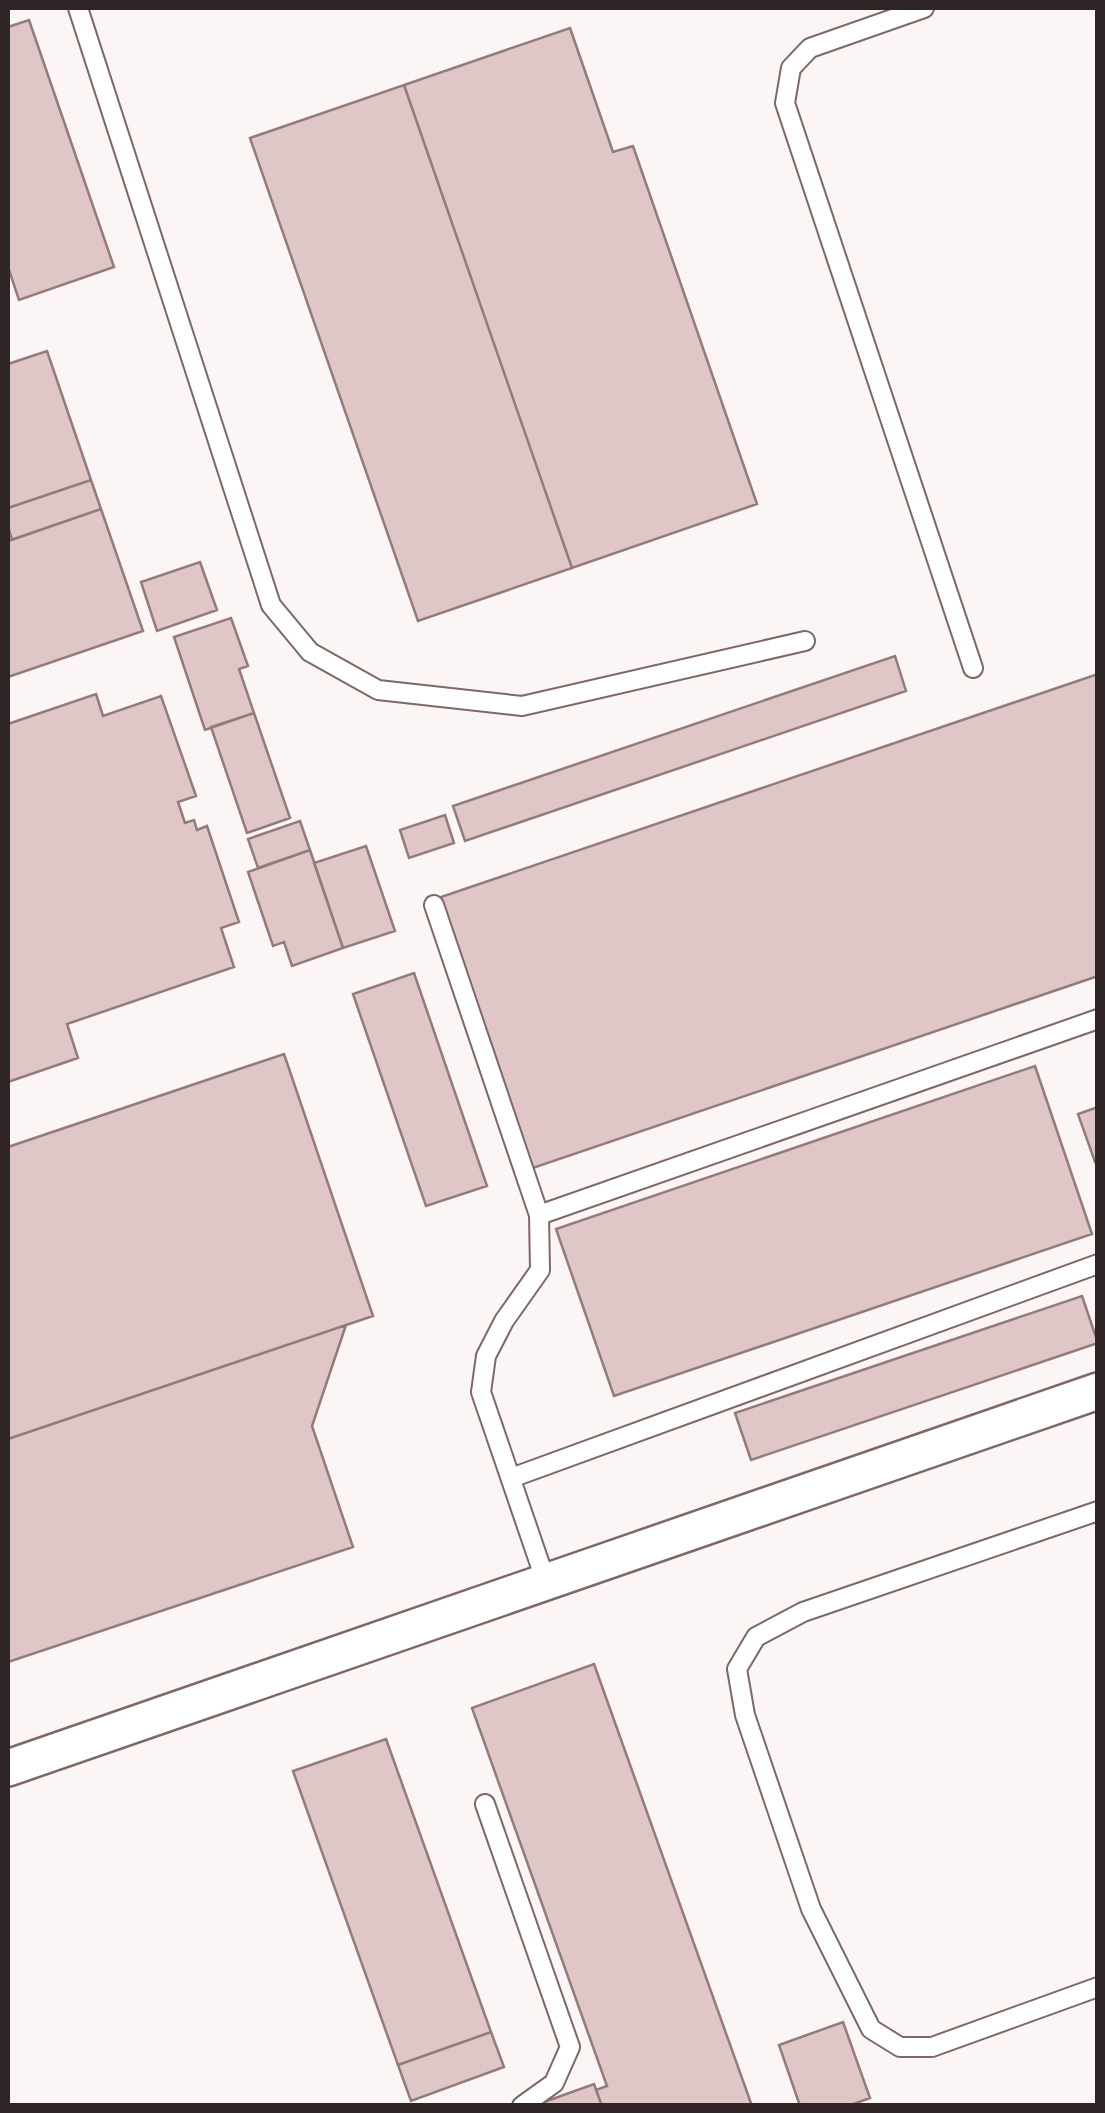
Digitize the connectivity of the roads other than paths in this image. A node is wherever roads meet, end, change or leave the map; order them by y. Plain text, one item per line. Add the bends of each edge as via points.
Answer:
1 (78, 8) edge
2 (924, 8) edge
3 (806, 640) dead end
4 (973, 668) dead end
5 (434, 906) dead end
6 (1098, 1019) edge
7 (539, 1215) junction
8 (1098, 1264) edge
9 (1098, 1391) edge
10 (511, 1478) junction
11 (1098, 1511) edge
12 (546, 1582) junction
13 (8, 1768) edge
14 (486, 1804) dead end
15 (1098, 1987) edge
16 (522, 2106) edge

1 - 3 lane via 270,605 310,652 378,690 522,706
2 - 4 lane via 810,48 791,68 784,103
5 - 7 lane
6 - 7 lane
7 - 10 lane via 540,1270 486,1356 482,1392
8 - 10 lane
9 - 12 street
10 - 12 lane
11 - 15 lane via 803,1612 756,1637 737,1669 745,1715 810,1909 871,2029 900,2048 932,2047
12 - 13 street
14 - 16 lane via 570,2047 554,2082

